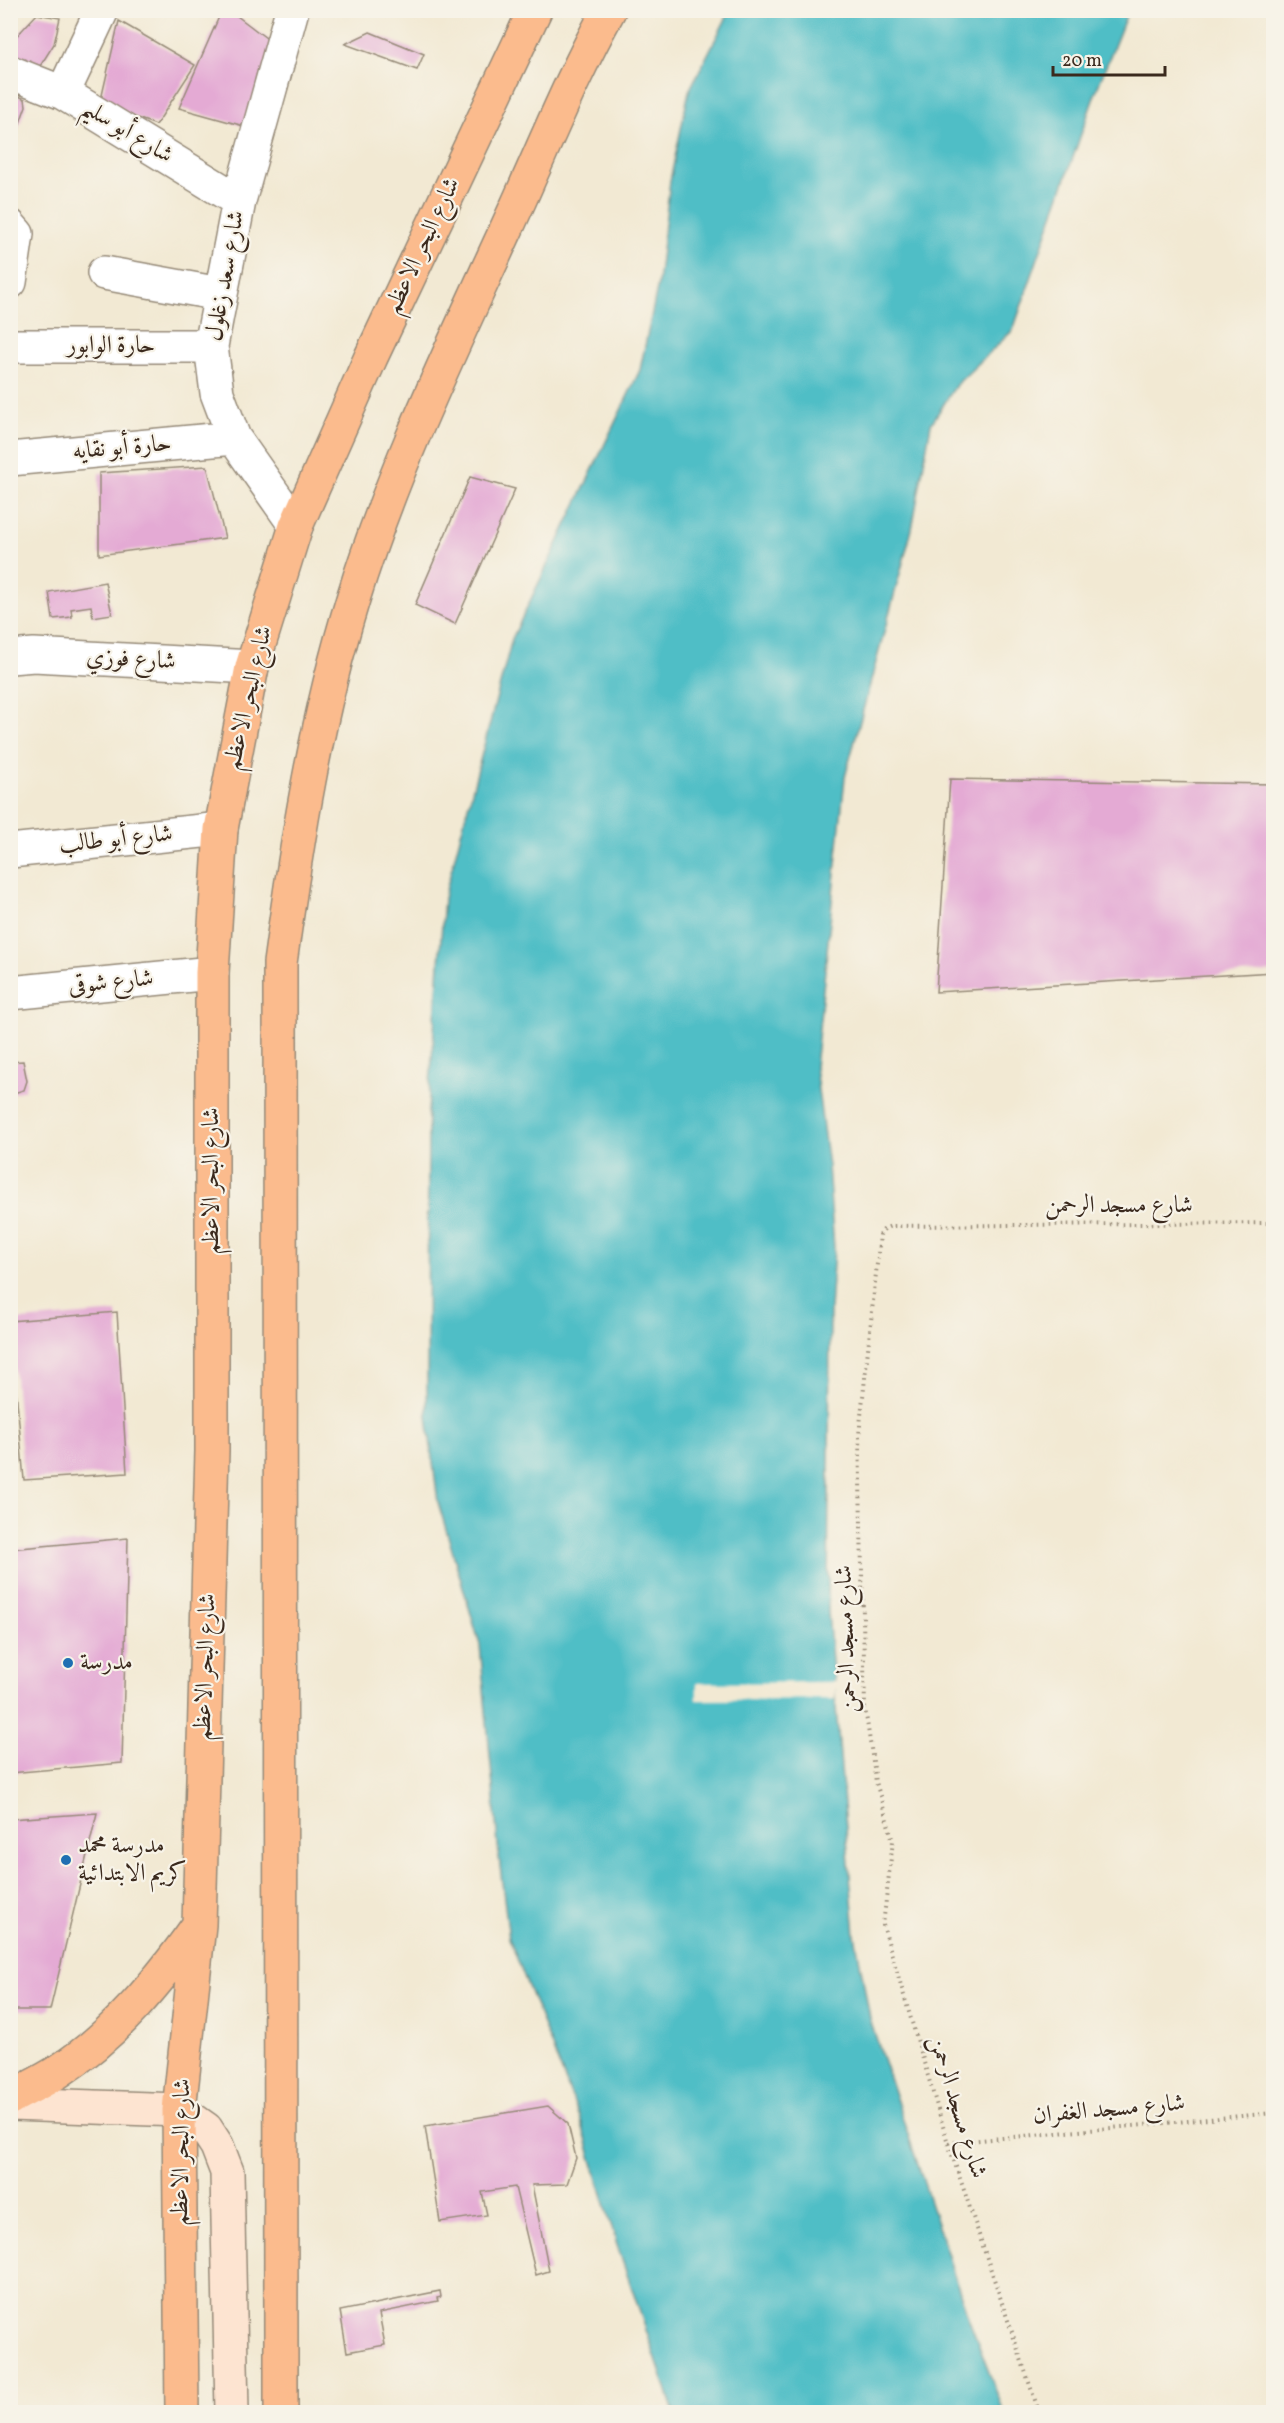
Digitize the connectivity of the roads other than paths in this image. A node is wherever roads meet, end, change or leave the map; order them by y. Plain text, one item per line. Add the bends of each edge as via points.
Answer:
1 (102, 10) edge
2 (292, 10) edge
3 (536, 10) edge
4 (609, 10) edge
5 (10, 72) edge
6 (63, 93) junction
7 (239, 201) junction
8 (10, 226) edge
9 (104, 273) dead end
10 (10, 282) edge
11 (220, 294) junction
12 (10, 346) edge
13 (211, 346) junction
14 (234, 438) junction
15 (10, 459) edge
16 (296, 526) junction
17 (10, 657) edge
18 (252, 667) junction
19 (222, 830) junction
20 (10, 851) edge
21 (213, 973) junction
22 (10, 993) edge
23 (199, 1925) junction
24 (10, 2098) edge
25 (10, 2104) edge
26 (179, 2110) junction
27 (182, 2412) edge
28 (232, 2412) edge
29 (281, 2412) edge

1 - 6 street
2 - 7 street, شارع سعد زغلول
3 - 16 main road, شارع البحر الاعظم via 371,357
4 - 29 main road via 435,385 391,490 353,598 322,707 299,819 279,963
5 - 6 street, شارع أبو سليم
6 - 7 street, شارع أبو سليم
7 - 11 street, شارع سعد زغلول
8 - 10 street via 17,234
9 - 11 street
11 - 13 street, شارع سعد زغلول
12 - 13 street, حارة الوابور
13 - 14 street, شارع سعد زغلول via 217,393
14 - 15 street, حارة أبو نقايه
14 - 16 street, شارع سعد زغلول
16 - 18 main road, شارع البحر الاعظم
17 - 18 street, شارع فوزي
18 - 19 main road, شارع البحر الاعظم
19 - 20 street, شارع أبو طالب
19 - 21 main road, شارع البحر الاعظم
21 - 22 street, شارع شوقى
21 - 23 main road, شارع البحر الاعظم via 212,1451
23 - 24 main road via 160,1980 113,2029 59,2071
23 - 26 main road, شارع البحر الاعظم
25 - 26 street
26 - 27 main road, شارع البحر الاعظم
26 - 28 street via 206,2129 227,2172

